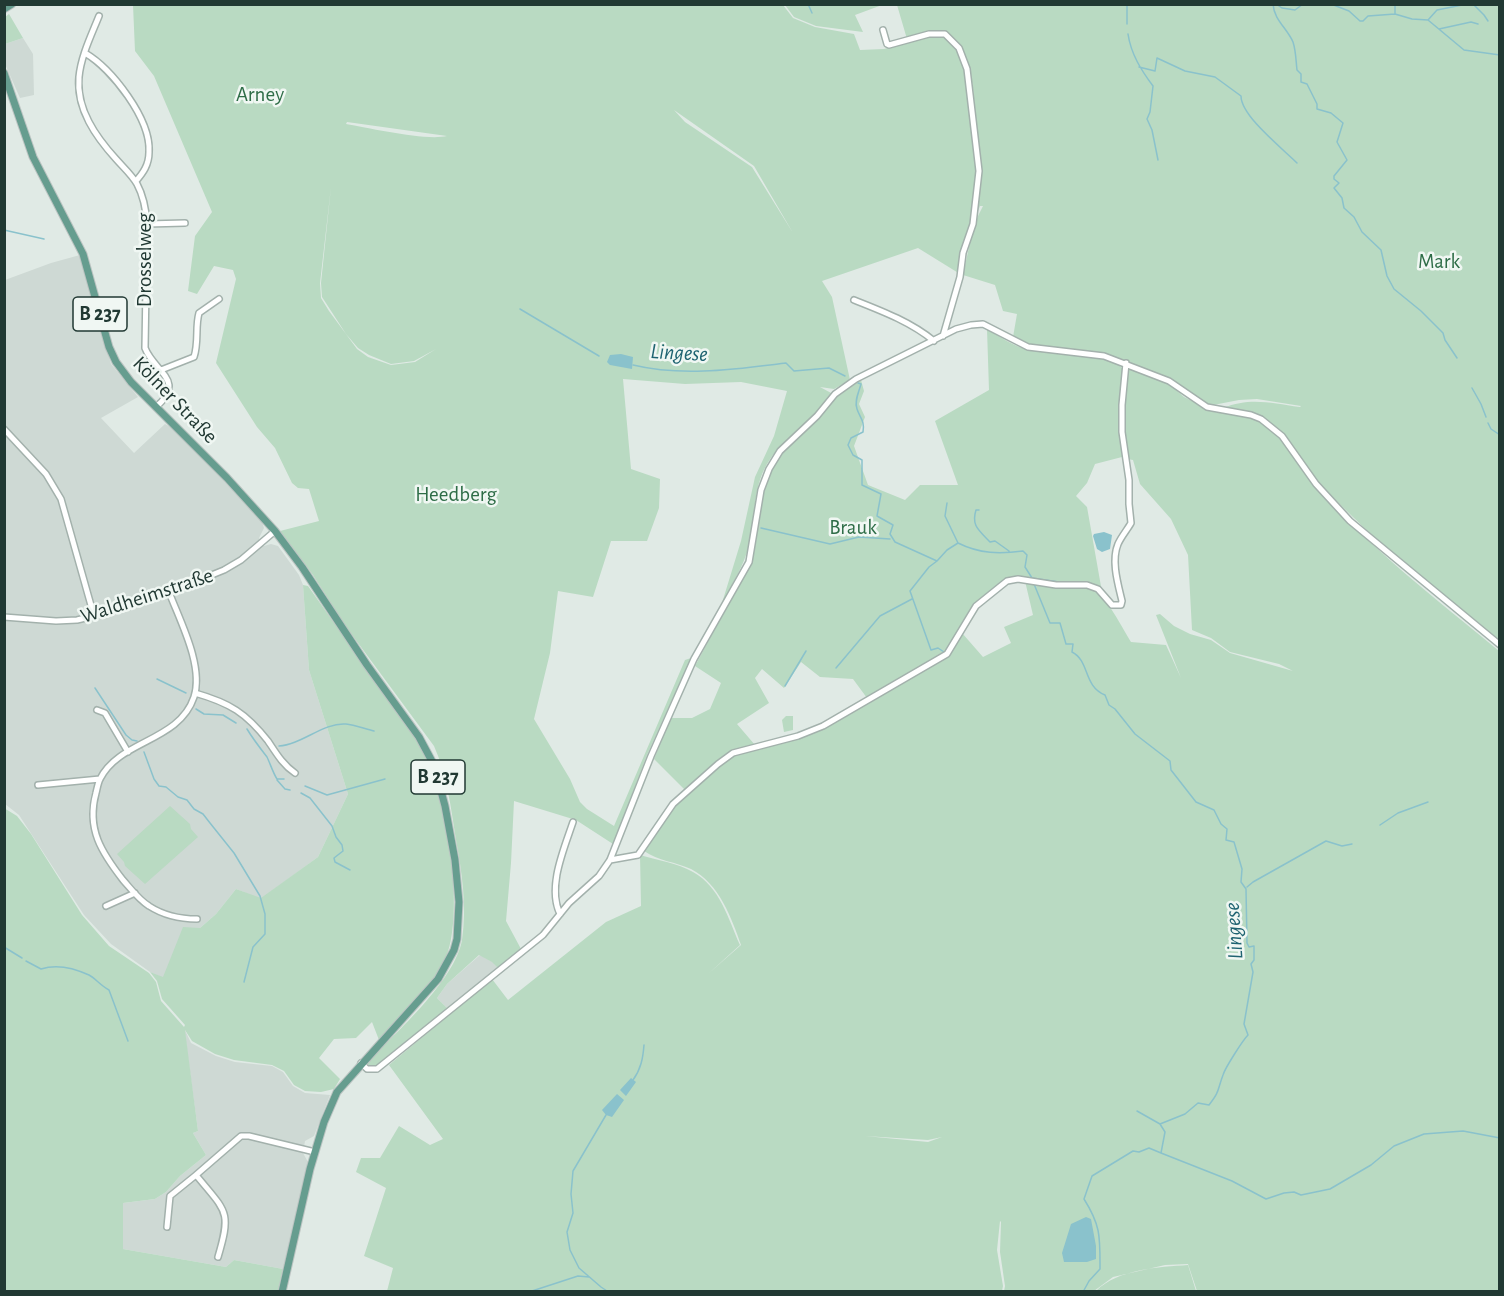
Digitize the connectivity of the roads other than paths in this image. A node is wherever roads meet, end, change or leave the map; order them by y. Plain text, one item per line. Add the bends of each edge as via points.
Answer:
1 (12, 4) edge
2 (4, 9) edge
3 (99, 16) dead end
4 (883, 30) dead end
5 (85, 53) junction
6 (4, 73) edge
7 (136, 182) junction
8 (185, 223) dead end
9 (147, 224) junction
10 (219, 299) dead end
11 (854, 300) dead end
12 (943, 336) junction
13 (934, 341) junction
14 (1126, 363) junction
15 (161, 370) junction
16 (156, 407) junction
17 (4, 429) edge
18 (275, 531) junction
19 (169, 592) junction
20 (94, 616) junction
21 (4, 617) edge
22 (1500, 645) edge
23 (195, 693) junction
24 (97, 710) dead end
25 (128, 752) junction
26 (295, 773) dead end
27 (100, 779) junction
28 (38, 785) dead end
29 (573, 822) dead end
30 (610, 860) junction
31 (135, 894) junction
32 (106, 906) dead end
33 (560, 914) junction
34 (197, 919) dead end
35 (361, 1063) junction
36 (315, 1152) junction
37 (196, 1176) junction
38 (167, 1227) dead end
39 (218, 1257) dead end
40 (282, 1292) edge

1 - 2 main road
3 - 5 street, Drosselweg
4 - 12 street via 889,45 929,34 950,36 967,69 979,171 974,224
5 - 7 street, Drosselweg via 79,79 80,98 90,124
5 - 7 street via 124,89 143,127 150,150 148,164
6 - 16 main road, Kölner Straße / B 237 via 33,157 83,254 109,347 131,382
7 - 9 street, Drosselweg via 146,205
8 - 9 street
9 - 15 street, Drosselweg via 145,348
10 - 15 street via 199,313 194,357
11 - 13 street via 914,327
12 - 13 street
12 - 14 street via 970,324 982,324 1028,347 1104,356
13 - 30 street via 856,379 780,451 761,490 749,562 694,659
14 - 22 street via 1169,381 1207,407 1251,415 1272,427 1350,521
14 - 30 street via 1122,432 1131,523 1116,553 1121,605 1112,605 1098,589 1087,585 1007,581 976,606 947,654 823,726 734,753 673,804 639,855
15 - 16 street, Drosselweg via 169,389
16 - 18 main road, Kölner Straße / B 237
17 - 20 street via 46,474 61,500
18 - 19 street, Waldheimstraße via 232,566
18 - 35 main road, B 237 via 428,751 440,783 455,860 459,920 457,939 444,972
19 - 20 street, Waldheimstraße
19 - 23 street via 192,655 197,676
20 - 21 street, Waldheimstraße via 56,621
23 - 25 street via 183,717 164,733
23 - 26 street via 245,715
24 - 25 street via 105,714
25 - 27 street
27 - 28 street
27 - 31 street via 93,810 98,842
29 - 33 street via 556,886
30 - 33 street
31 - 32 street
31 - 34 street via 150,906 176,917
33 - 35 street via 543,935 377,1069 367,1069
35 - 36 main road, B 237 via 337,1092
36 - 37 street via 241,1136
36 - 40 main road, B 237
37 - 38 street via 170,1196
37 - 39 street via 224,1210 225,1233

